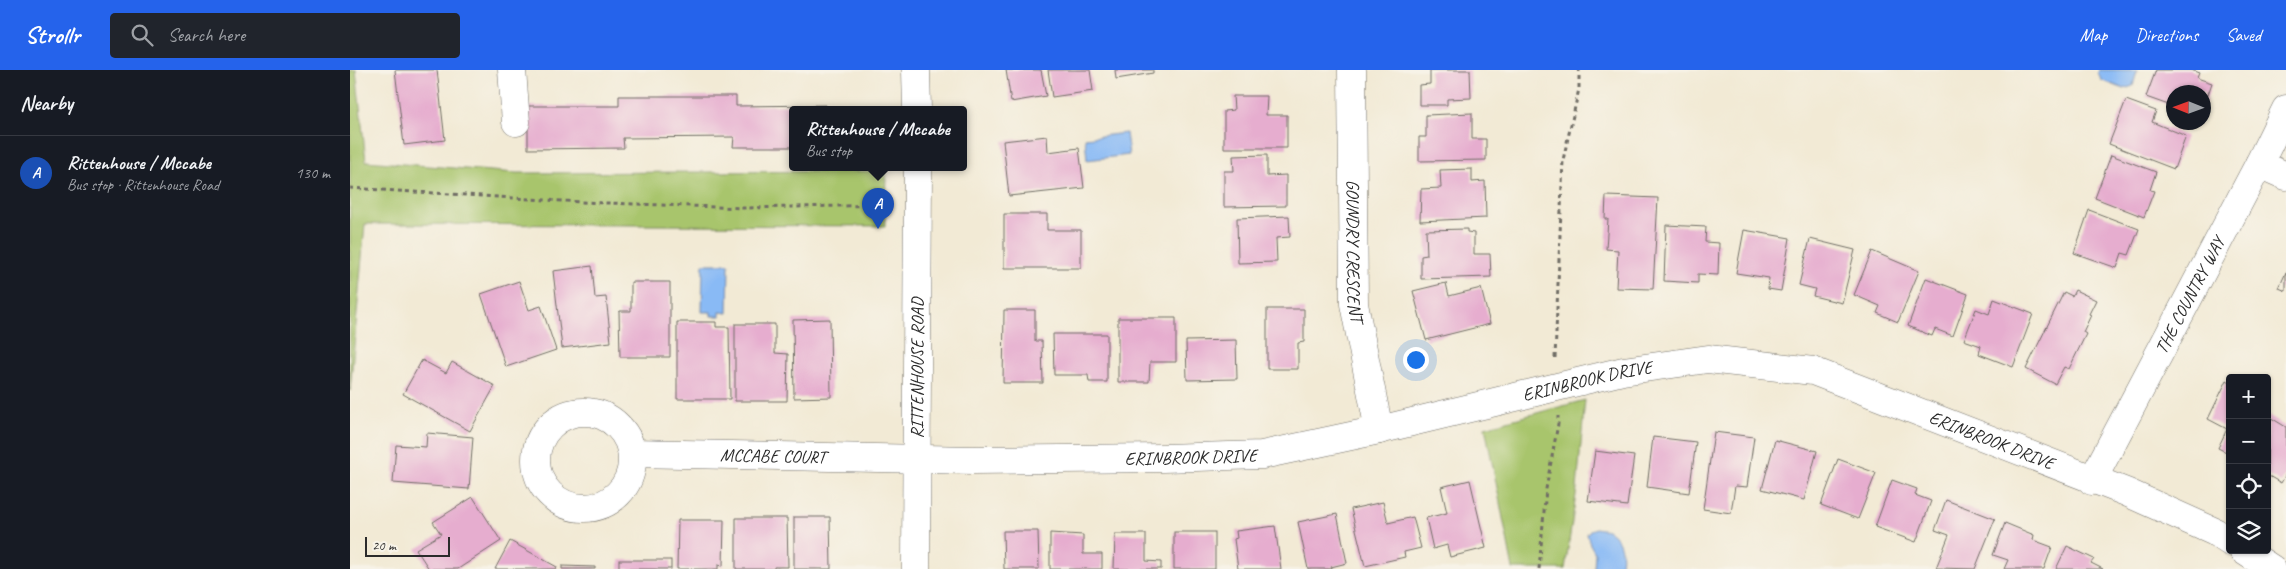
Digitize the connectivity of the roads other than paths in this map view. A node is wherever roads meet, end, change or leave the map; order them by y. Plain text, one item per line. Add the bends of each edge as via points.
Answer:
1 (512, 70) edge
2 (916, 70) edge
3 (1352, 70) edge
4 (917, 106) edge
5 (2286, 109) edge
6 (516, 122) dead end
7 (2259, 164) junction
8 (918, 171) edge
9 (2286, 176) edge
10 (1379, 430) junction
11 (632, 453) dead end
12 (916, 459) junction
13 (2092, 481) junction
14 (2226, 539) edge
15 (2249, 554) edge
16 (916, 569) edge
17 (2272, 569) edge

1 - 6 street
2 - 4 street
3 - 10 street, GOUNDRY CRESCENT via 1354,304
5 - 7 street, THE COUNTRY WAY
7 - 9 street
7 - 13 street, THE COUNTRY WAY
8 - 12 street, RITTENHOUSE ROAD
10 - 12 street, ERINBROOK DRIVE via 1262,454 1163,458
10 - 13 street, ERINBROOK DRIVE via 1623,370 1708,359 1813,371
11 - 12 street, MCCABE COURT
12 - 16 street, RITTENHOUSE ROAD
13 - 14 street, ERINBROOK DRIVE via 2135,496
15 - 17 street

